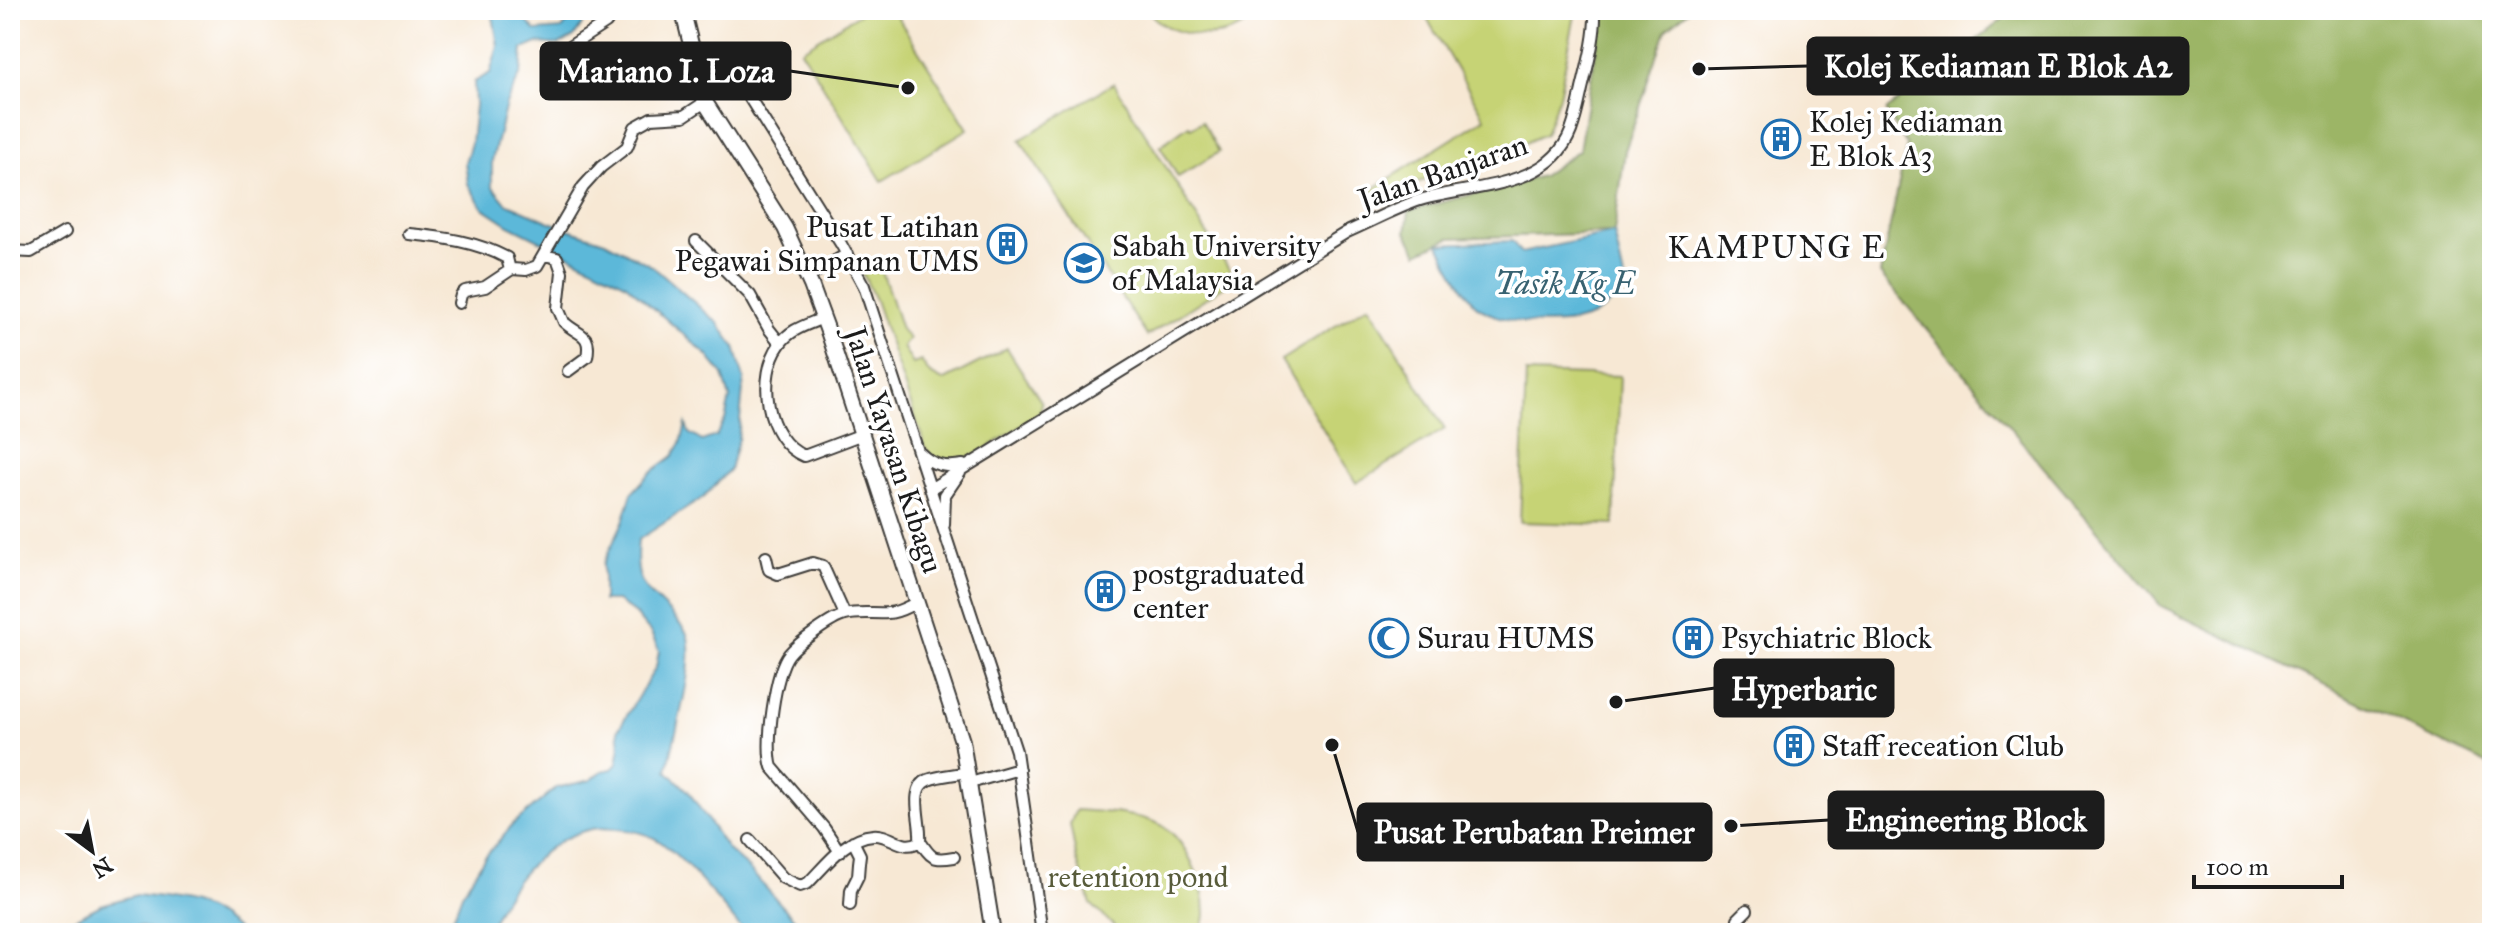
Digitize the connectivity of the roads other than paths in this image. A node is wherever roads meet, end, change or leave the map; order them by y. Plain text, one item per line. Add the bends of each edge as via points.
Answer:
1 (615, 10) edge
2 (1595, 10) edge
3 (684, 12) edge
4 (569, 47) dead end
5 (746, 92) dead end
6 (705, 102) junction
7 (65, 232) dead end
8 (409, 234) dead end
9 (696, 241) dead end
10 (10, 251) edge
11 (546, 251) junction
12 (847, 254) junction
13 (510, 270) junction
14 (808, 277) junction
15 (459, 303) dead end
16 (823, 318) junction
17 (780, 343) junction
18 (568, 371) dead end
19 (860, 435) junction
20 (918, 452) junction
21 (970, 464) junction
22 (930, 489) junction
23 (943, 531) junction
24 (766, 557) dead end
25 (916, 603) junction
26 (845, 615) junction
27 (1019, 769) junction
28 (968, 778) junction
29 (750, 840) dead end
30 (853, 841) junction
31 (920, 841) junction
32 (840, 852) junction
33 (954, 857) dead end
34 (850, 905) dead end
35 (1747, 910) dead end
36 (993, 933) edge
37 (1042, 933) edge
38 (1736, 933) edge

1 - 4 street via 606,23
2 - 21 street, Jalan Banjaran via 1571,132 1560,151 1538,170 1407,204 1347,232
3 - 6 street, Jalan Yayasan Kibagu
5 - 12 street
6 - 11 street via 684,116 651,118 632,130 627,147 592,176
6 - 14 street, Jalan Yayasan Kibagu via 777,214
7 - 10 street via 31,252
8 - 13 street via 483,247 507,258
9 - 17 street via 750,295
11 - 13 street via 532,269
11 - 18 street via 561,264 558,299 564,322 585,335 589,345 587,357
12 - 14 street
12 - 20 street via 864,286
13 - 15 street via 485,287 465,291
14 - 16 street, Jalan Yayasan Kibagu
16 - 17 street
16 - 19 street, Jalan Yayasan Kibagu
17 - 19 street via 771,358 766,390 776,430 786,442 804,456
19 - 25 street, Jalan Yayasan Kibagu
20 - 21 street via 942,466
20 - 22 street
21 - 22 street, Jalan Banjaran
21 - 23 street via 945,495
22 - 23 street
23 - 27 street
24 - 26 street via 769,570 778,574 813,563 823,566
25 - 26 street via 891,613
25 - 28 street, Jalan Yayasan Kibagu via 953,710
26 - 32 street via 790,652 783,664 769,758
27 - 28 street
27 - 37 street
28 - 31 street via 925,780 918,787
28 - 36 street, Jalan Yayasan Kibagu
29 - 32 street via 783,878 800,886
30 - 31 street via 875,834 905,846
30 - 32 street
30 - 34 street via 860,855
31 - 33 street via 933,858
35 - 38 street via 1738,919

